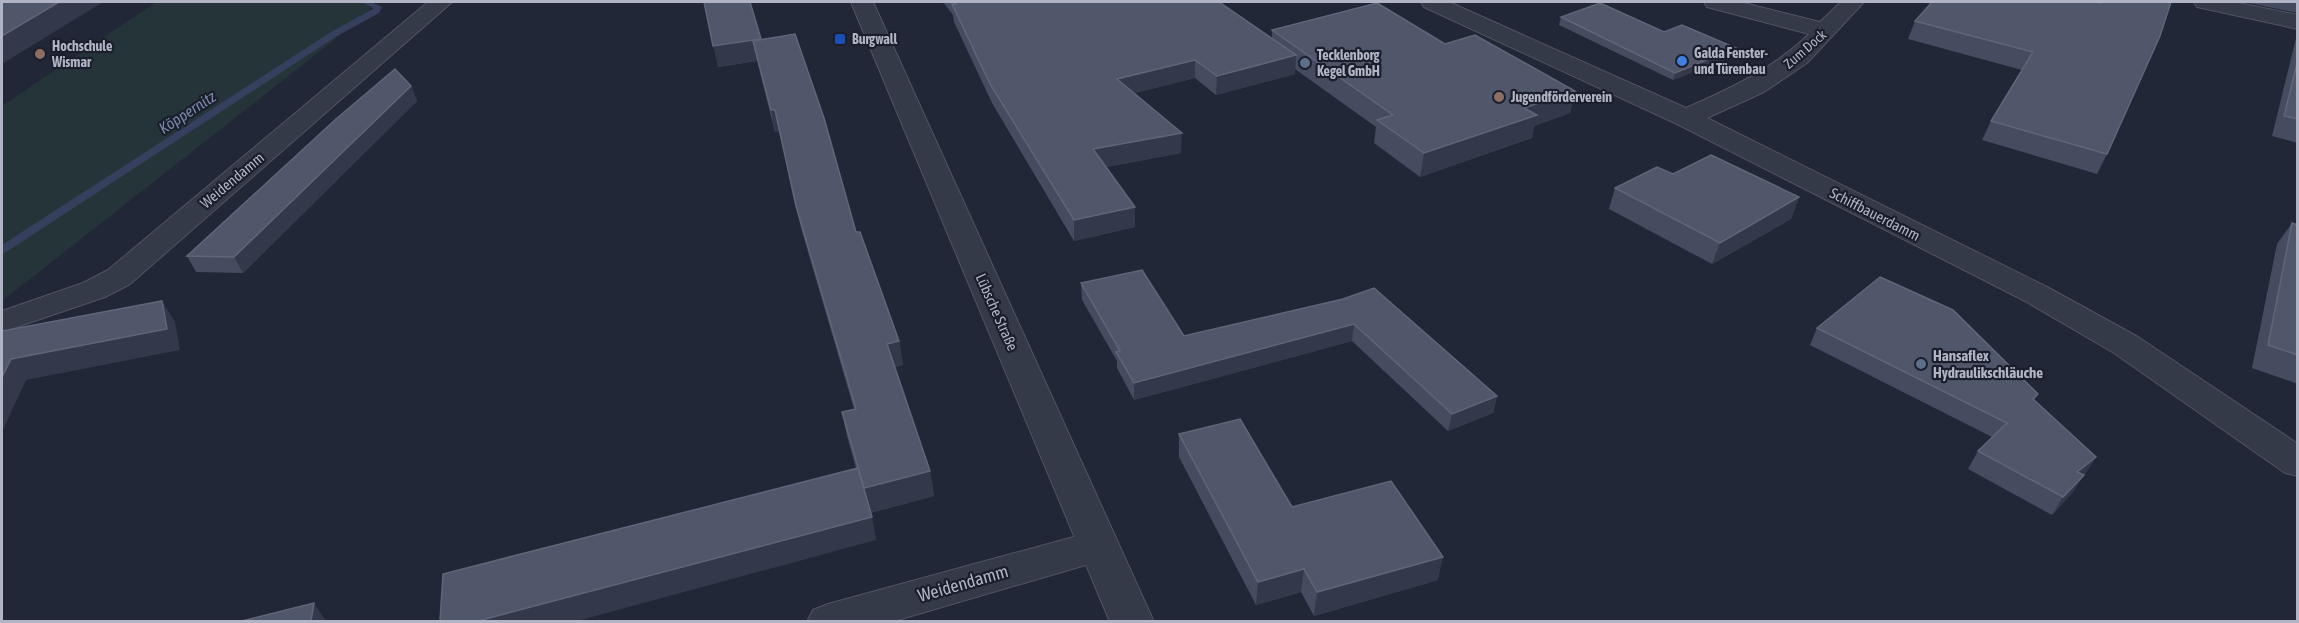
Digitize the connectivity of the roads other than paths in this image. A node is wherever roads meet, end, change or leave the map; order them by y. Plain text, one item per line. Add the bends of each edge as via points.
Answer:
1 (441, 2) edge
2 (862, 2) edge
3 (1432, 2) edge
4 (1715, 2) edge
5 (1853, 2) edge
6 (2205, 2) edge
7 (2298, 22) edge
8 (1826, 31) junction
9 (1686, 118) junction
10 (2, 322) edge
11 (2298, 463) edge
12 (1099, 546) junction
13 (828, 621) edge
14 (1132, 621) edge

1 - 10 street, Weidendamm via 119,277 94,290
2 - 12 street, Lübsche Straße
3 - 9 street, Schiffbauerdamm
4 - 8 street
5 - 8 street, Zum Dock
6 - 7 street
8 - 9 street, Zum Dock via 1798,58 1755,87
9 - 11 street, Schiffbauerdamm via 2036,294 2126,345
12 - 13 street, Weidendamm
12 - 14 street, Lübsche Straße

